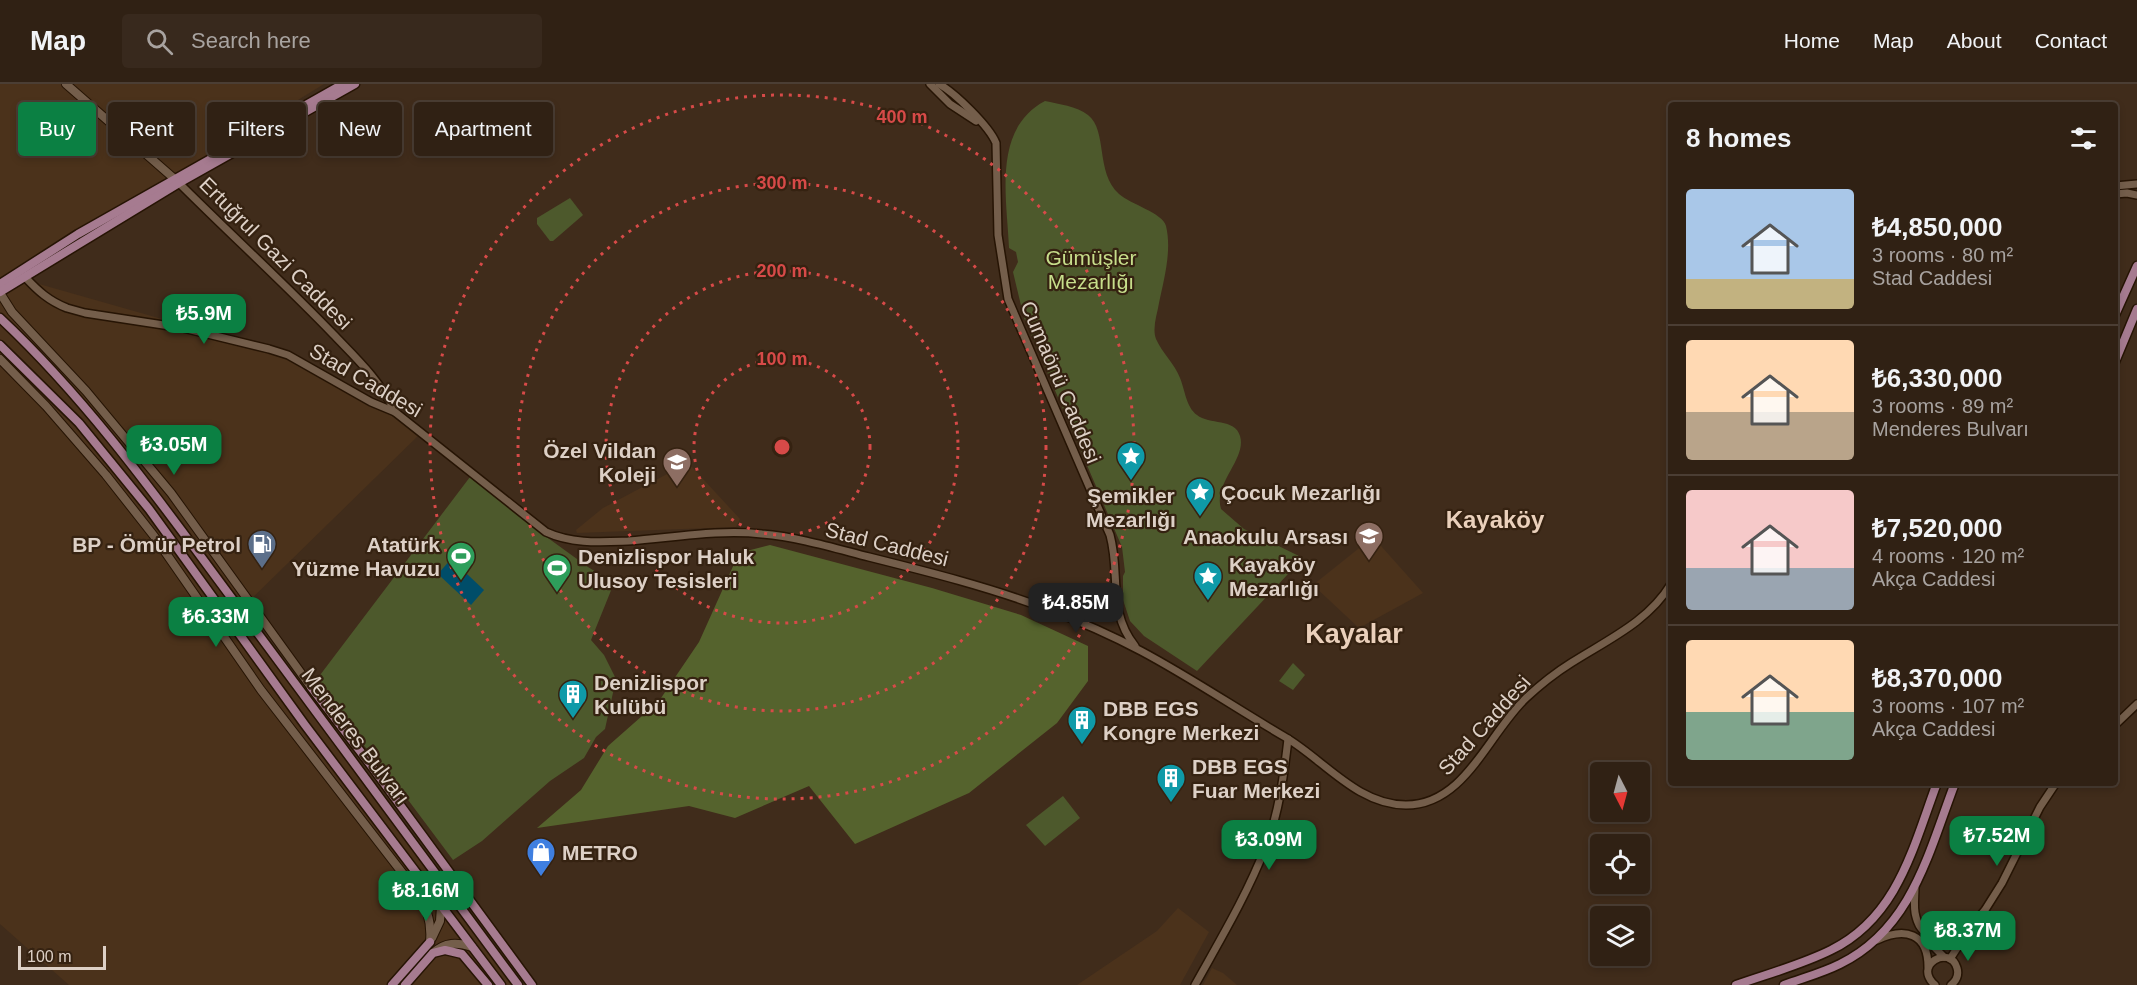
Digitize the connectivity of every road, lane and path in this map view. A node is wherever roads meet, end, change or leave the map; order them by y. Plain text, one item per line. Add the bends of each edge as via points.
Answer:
1 (66, 84) edge
2 (343, 84) edge
3 (355, 84) edge
4 (930, 84) edge
5 (939, 84) edge
6 (981, 124) junction
7 (177, 181) junction
8 (2137, 183) edge
9 (2118, 186) edge
10 (2118, 193) edge
11 (2137, 194) edge
12 (2137, 266) edge
13 (25, 277) junction
14 (0, 284) edge
15 (0, 293) edge
16 (2118, 308) edge
17 (2137, 309) edge
18 (0, 318) edge
19 (0, 345) edge
20 (2118, 355) edge
21 (0, 359) edge
22 (395, 412) junction
23 (1668, 588) edge
24 (1136, 648) junction
25 (311, 687) joint
26 (2137, 704) edge
27 (2118, 722) edge
28 (1288, 739) junction
29 (1936, 786) edge
30 (1954, 786) edge
31 (2054, 786) edge
32 (1915, 887) junction
33 (441, 906) junction
34 (1970, 928) junction
35 (1926, 933) junction
36 (430, 942) junction
37 (1869, 944) junction
38 (471, 947) junction
39 (433, 953) junction
40 (1947, 958) junction
41 (1928, 967) junction
42 (1928, 976) junction
43 (392, 985) edge
44 (405, 985) edge
45 (488, 985) edge
46 (501, 985) edge
47 (518, 985) edge
48 (532, 985) edge
49 (1195, 985) edge
50 (1736, 985) edge
51 (1784, 985) edge
52 (1925, 985) edge
53 (1935, 985) edge
54 (1951, 985) edge

1 - 7 main road, Ertuğrul Gazi Caddesi
2 - 7 main road
3 - 7 main road
4 - 6 street, Cumaönü Caddesi via 956,109
5 - 6 street, Cumaönü Caddesi via 956,95
6 - 24 street, Cumaönü Caddesi via 996,142 998,236 1008,299 1110,535 1118,614
7 - 13 main road
7 - 14 main road via 64,242
7 - 22 street, Ertuğrul Gazi Caddesi via 374,377
8 - 9 street
10 - 11 street
12 - 16 main road
13 - 15 main road
13 - 22 street, Stad Caddesi via 45,297 67,308 205,332 288,355
15 - 25 main road via 12,312 86,391 171,493
17 - 20 main road
18 - 47 main road, Menderes Bulvarı via 90,414 160,500
19 - 33 main road, Menderes Bulvarı via 79,423 149,509
21 - 36 main road via 46,406 154,536 261,690 414,888 427,910
22 - 24 street, Stad Caddesi via 555,536 591,542 750,533 799,540 994,590
23 - 28 street, Stad Caddesi via 1633,625 1570,664 1523,701 1470,768 1440,798 1403,805 1380,800 1346,783
24 - 28 street, Stad Caddesi
25 - 48 main road
26 - 27 street
28 - 49 street via 1267,844
29 - 50 main road via 1896,889 1868,924 1821,955
30 - 32 main road
31 - 34 street via 2002,883
32 - 35 street via 1915,913
32 - 37 main road via 1896,916
33 - 36 main road via 440,921
33 - 38 main road, Menderes Bulvarı
34 - 35 street via 1949,938
34 - 40 street
35 - 40 street via 1937,951
36 - 43 main road
37 - 41 street via 1892,934 1912,936 1925,947
37 - 51 main road via 1840,964
38 - 39 main road via 446,944
38 - 46 main road, Menderes Bulvarı
39 - 44 main road
39 - 45 main road via 462,954
40 - 41 street via 1934,960
40 - 54 street via 1958,970
41 - 42 street
42 - 52 street
42 - 53 street

